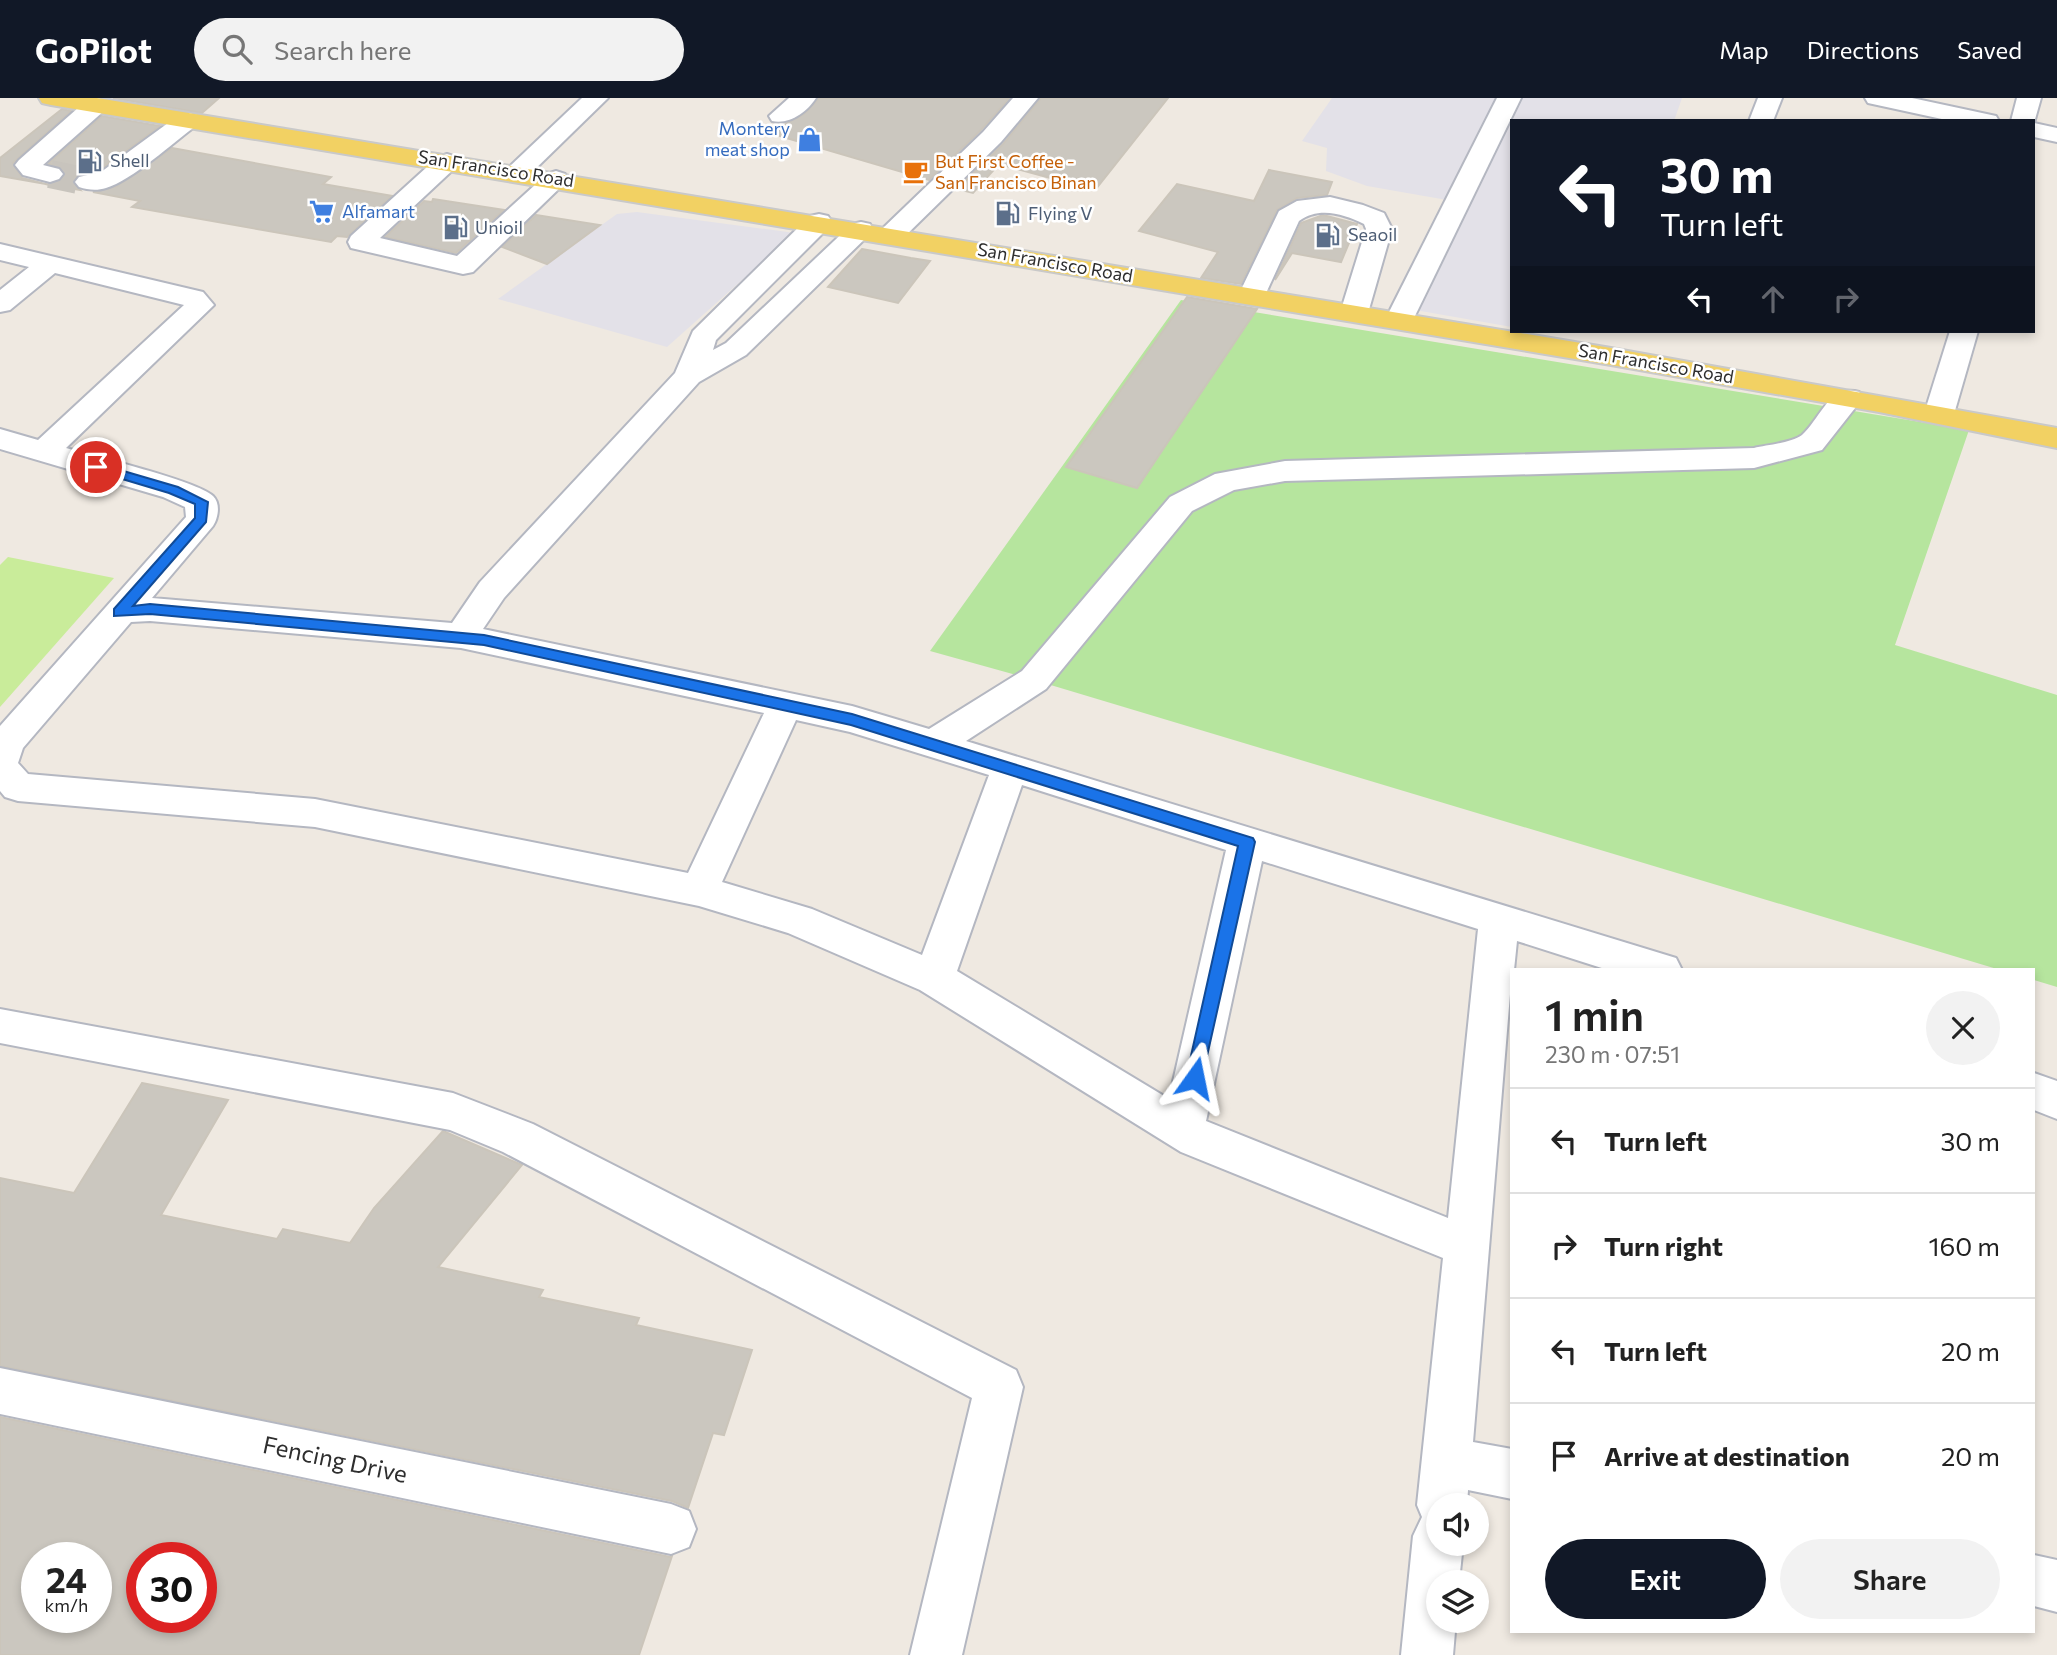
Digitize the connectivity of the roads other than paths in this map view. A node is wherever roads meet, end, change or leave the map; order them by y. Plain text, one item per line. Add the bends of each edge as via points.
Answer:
1 (51, 98) edge
2 (596, 98) edge
3 (804, 98) edge
4 (1026, 98) edge
5 (1509, 98) edge
6 (1770, 98) edge
7 (1877, 98) edge
8 (2029, 98) edge
9 (96, 105) junction
10 (781, 116) dead end
11 (1762, 119) edge
12 (1977, 119) edge
13 (2024, 119) edge
14 (188, 120) junction
15 (2035, 130) edge
16 (2057, 135) edge
17 (447, 162) junction
18 (517, 173) junction
19 (50, 174) tunnel mouth
20 (556, 179) junction
21 (88, 182) tunnel mouth
22 (819, 222) junction
23 (860, 230) junction
24 (891, 235) junction
25 (0, 252) edge
26 (50, 264) junction
27 (1252, 296) junction
28 (0, 304) edge
29 (1354, 313) junction
30 (1399, 320) junction
31 (1963, 333) edge
32 (689, 376) junction
33 (1848, 398) junction
34 (1939, 414) junction
35 (2057, 438) edge
36 (0, 439) edge
37 (44, 452) junction
38 (119, 612) junction
39 (461, 636) junction
40 (785, 705) junction
41 (932, 745) junction
42 (0, 765) edge
43 (1009, 769) junction
44 (1247, 842) junction
45 (699, 891) junction
46 (1499, 919) junction
47 (1656, 968) edge
48 (934, 978) junction
49 (0, 1026) edge
50 (2035, 1091) edge
51 (2057, 1100) edge
52 (1184, 1130) junction
53 (1466, 1246) junction
54 (0, 1391) edge
55 (1510, 1474) edge
56 (1444, 1483) edge
57 (671, 1529) dead end
58 (1436, 1556) edge
59 (2035, 1581) edge
60 (2057, 1586) edge
61 (936, 1655) edge
62 (1427, 1655) edge

1 - 9 main road, San Francisco Road
2 - 18 street
3 - 10 street
4 - 24 street
5 - 30 street
6 - 11 street
7 - 12 street
8 - 13 street
9 - 14 main road, San Francisco Road
9 - 19 street via 28,165
14 - 17 main road, San Francisco Road
14 - 21 street via 110,177
15 - 16 street
17 - 18 main road, San Francisco Road
17 - 20 street via 361,242 463,266
18 - 20 main road, San Francisco Road
20 - 22 main road, San Francisco Road
22 - 23 main road, San Francisco Road
22 - 32 street via 703,337
23 - 24 main road, San Francisco Road
23 - 32 street via 736,349
24 - 27 main road, San Francisco Road
25 - 26 street
26 - 28 street
26 - 37 street via 193,298 200,305
27 - 29 main road, San Francisco Road
27 - 29 street via 1288,217 1297,207 1311,204 1362,211 1376,219 1378,229
29 - 30 main road, San Francisco Road
30 - 33 main road, San Francisco Road
31 - 34 street
32 - 39 street via 492,590
33 - 34 main road, San Francisco Road
33 - 41 street via 1811,443 1754,458 1285,471 1226,481 1181,504 1034,680
34 - 35 main road, San Francisco Road
36 - 37 street
37 - 38 street via 201,502 202,519
38 - 39 street via 150,609
38 - 42 street via 6,743
39 - 40 street
40 - 41 street via 852,719
40 - 45 street
41 - 43 street
42 - 45 street via 18,788 315,813
43 - 44 street
43 - 48 street
44 - 46 street
44 - 52 street
45 - 48 street via 799,920
46 - 47 street
46 - 53 street
48 - 52 street
49 - 61 street via 453,1112 518,1138 999,1387
50 - 51 street
52 - 53 street
53 - 56 street
54 - 57 street, Fencing Drive
55 - 56 street
58 - 62 street
59 - 60 street

